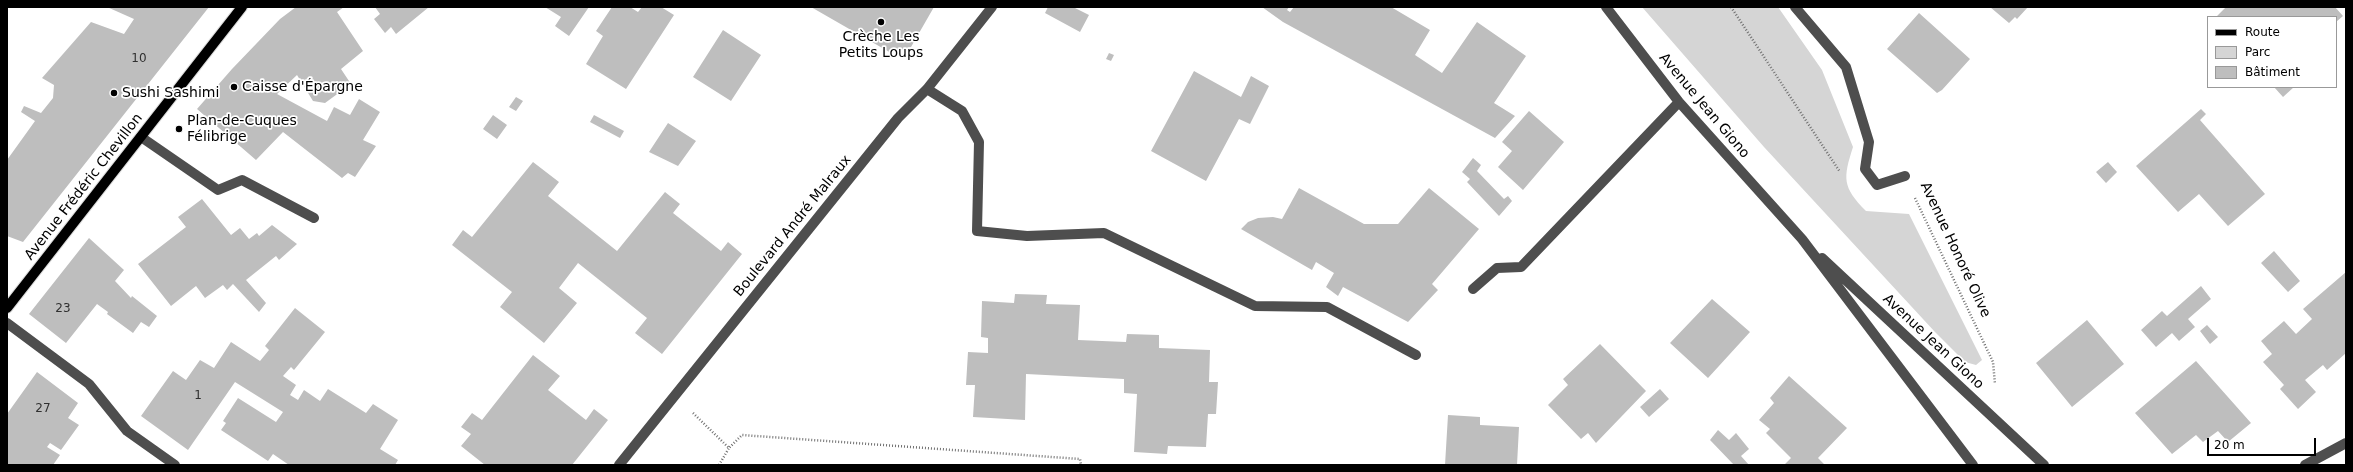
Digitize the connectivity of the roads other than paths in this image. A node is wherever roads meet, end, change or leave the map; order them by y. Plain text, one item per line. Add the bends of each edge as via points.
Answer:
1 (242, 7) edge
2 (992, 7) edge
3 (1606, 7) edge
4 (1795, 7) edge
5 (927, 89) junction
6 (1679, 102) junction
7 (141, 137) junction
8 (1905, 176) road end
9 (314, 218) dead end
10 (1802, 239) junction
11 (1473, 289) dead end
12 (7, 308) edge
13 (7, 323) edge
14 (1416, 356) dead end
15 (2346, 443) edge
16 (175, 465) edge
17 (619, 465) edge
18 (1973, 465) edge
19 (2044, 465) edge
20 (2305, 465) edge

1 - 7 main road, Avenue Frédéric Chevillon
2 - 5 street, Boulevard André Malraux
3 - 6 street, Avenue Jean Giono
4 - 8 street, Avenue Honoré Olive via 1846,68 1869,142 1865,169 1877,185
5 - 14 street via 962,111 978,142 977,231 1027,236 1104,233 1255,306 1327,307
5 - 17 street, Boulevard André Malraux via 898,118
6 - 10 street, Avenue Jean Giono
6 - 11 street via 1521,267 1497,268
7 - 9 street via 218,190 242,180
7 - 12 main road, Avenue Frédéric Chevillon
10 - 18 street, Avenue Jean Giono
10 - 19 street, Avenue Jean Giono
13 - 16 street via 89,384 127,431
15 - 20 street

